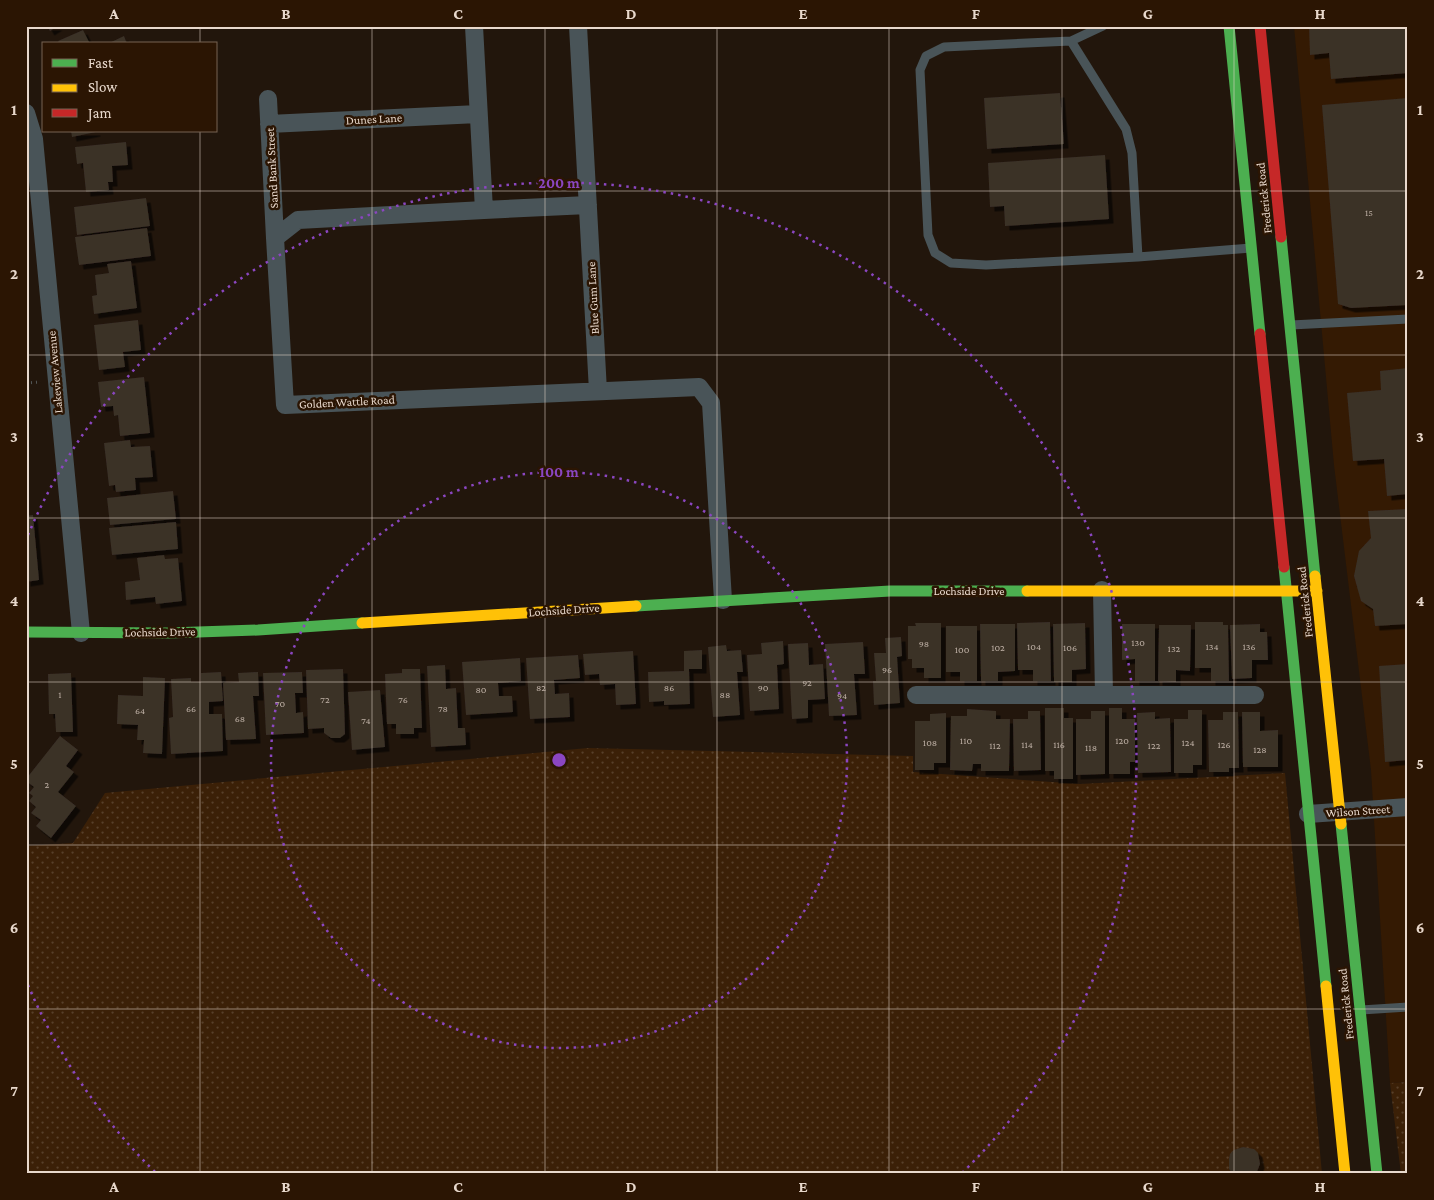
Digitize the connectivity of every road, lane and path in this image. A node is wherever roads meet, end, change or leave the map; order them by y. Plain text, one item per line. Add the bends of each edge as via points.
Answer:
1 (474, 26) edge
2 (578, 26) edge
3 (1103, 26) edge
4 (1229, 26) edge
5 (1260, 26) edge
6 (1071, 41) junction
7 (268, 99) dead end
8 (26, 113) edge
9 (478, 114) junction
10 (269, 124) junction
11 (588, 206) junction
12 (484, 210) junction
13 (275, 238) junction
14 (1251, 248) junction
15 (1138, 257) junction
16 (1408, 319) edge
17 (1290, 325) junction
18 (598, 391) junction
19 (1102, 590) junction
20 (1285, 590) junction
21 (1317, 591) junction
22 (723, 600) junction
23 (26, 632) edge
24 (81, 632) junction
25 (916, 694) dead end
26 (1104, 694) junction
27 (1256, 694) dead end
28 (1408, 807) edge
29 (1340, 812) junction
30 (1308, 814) junction
31 (1408, 1007) edge
32 (1361, 1010) junction
33 (1346, 1174) edge
34 (1377, 1174) edge

1 - 9 street
2 - 11 street, Blue Gum Lane
3 - 6 lane
4 - 14 main road, Frederick Road
5 - 17 main road, Frederick Road
6 - 15 lane via 1126,129 1132,153
6 - 15 lane via 944,47 926,56 920,70 928,235 935,253 951,263 986,265
7 - 10 street, Sand Bank Street
8 - 24 street, Lakeview Avenue via 34,139
9 - 10 street, Dunes Lane
9 - 12 street
10 - 13 street, Sand Bank Street
11 - 12 street
11 - 18 street, Blue Gum Lane
12 - 13 street via 298,220
13 - 18 street, Golden Wattle Road via 285,405
14 - 15 lane
14 - 20 main road, Frederick Road
16 - 17 lane
17 - 21 main road, Frederick Road
18 - 22 street, Golden Wattle Road via 699,388 711,402
19 - 20 main road, Lochside Drive
19 - 22 main road, Lochside Drive via 890,591
19 - 26 street
20 - 21 main road, Lochside Drive
20 - 30 main road, Frederick Road
21 - 29 main road, Frederick Road
22 - 24 main road, Lochside Drive via 258,630
23 - 24 main road, Lochside Drive
25 - 26 street
26 - 27 street
28 - 29 street, Wilson Street
29 - 30 street, Wilson Street
29 - 32 main road, Frederick Road
30 - 33 main road, Frederick Road
31 - 32 lane
32 - 34 main road, Frederick Road

